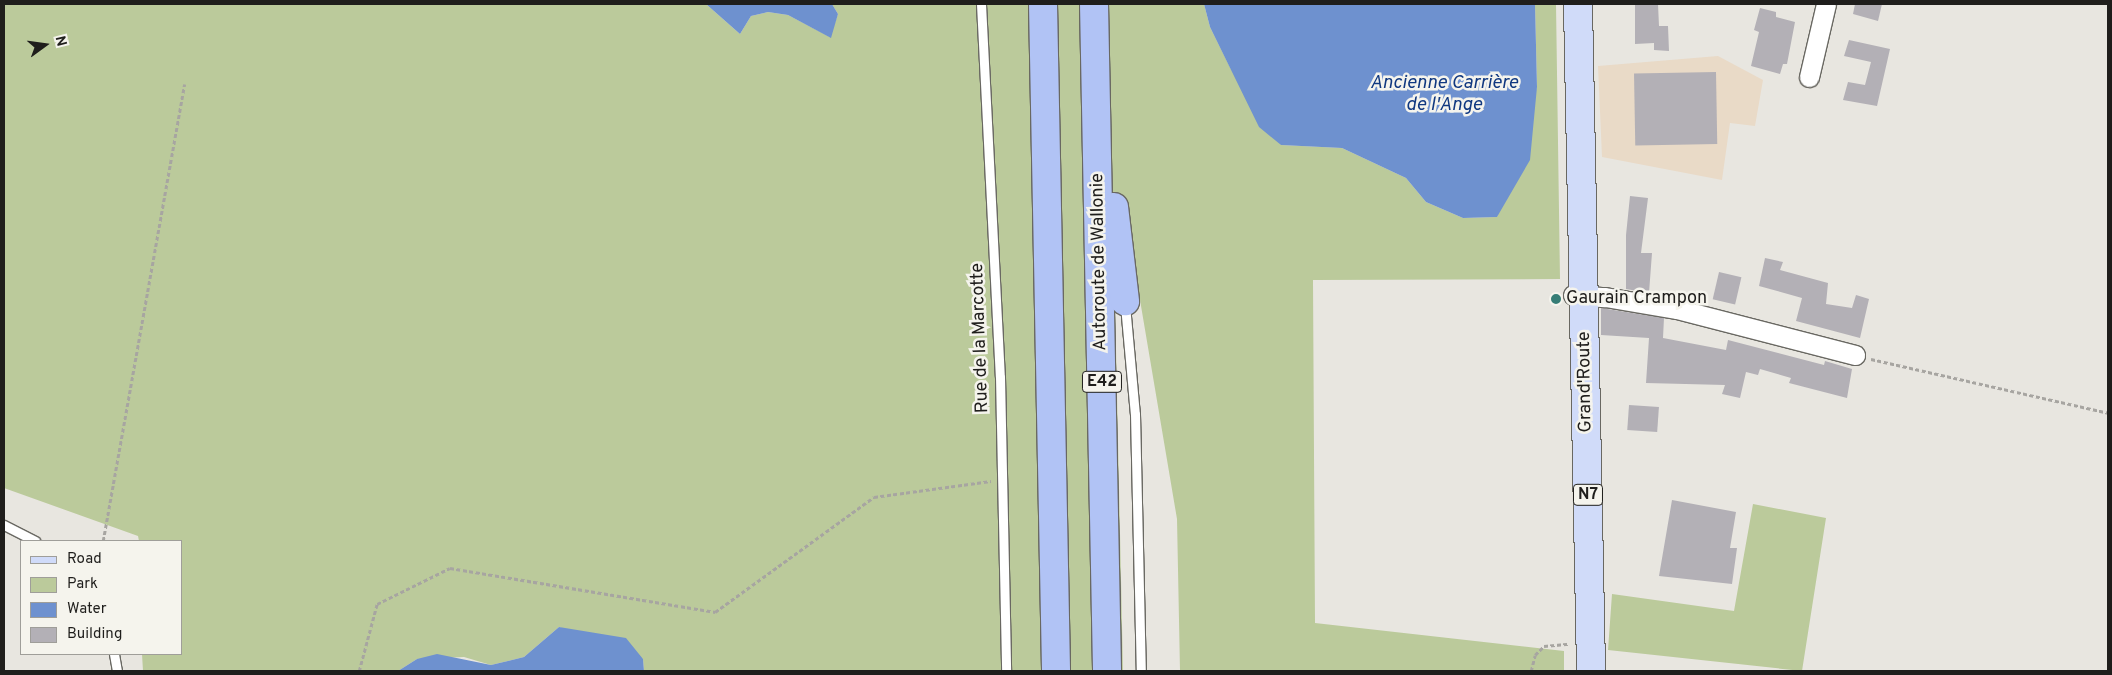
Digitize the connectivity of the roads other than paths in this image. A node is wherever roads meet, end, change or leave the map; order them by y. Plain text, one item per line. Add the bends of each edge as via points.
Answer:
1 (981, 4) edge
2 (1044, 4) edge
3 (1094, 4) edge
4 (1564, 4) edge
5 (1578, 4) edge
6 (1826, 4) edge
7 (1809, 77) dead end
8 (1096, 92) junction
9 (1578, 295) junction
10 (1125, 301) joint
11 (1855, 355) road end
12 (4, 525) edge
13 (33, 540) edge
14 (114, 655) edge
15 (117, 671) edge
16 (1006, 671) edge
17 (1056, 671) edge
18 (1107, 671) edge
19 (1140, 671) edge
20 (1577, 671) edge
21 (1591, 671) edge

1 - 16 lane, Rue de la Marcotte via 1000,368
2 - 17 highway
3 - 8 highway, Autoroute de Wallonie / E42
4 - 9 main road, Grand'Route / N7
5 - 9 main road, Grand'Route / N7
6 - 7 street
8 - 10 highway via 1110,168
8 - 18 highway, Autoroute de Wallonie / E42
9 - 11 street via 1678,309
9 - 20 main road, Grand'Route / N7
9 - 21 main road, Grand'Route / N7
10 - 19 lane via 1135,414
12 - 13 lane
14 - 15 lane

